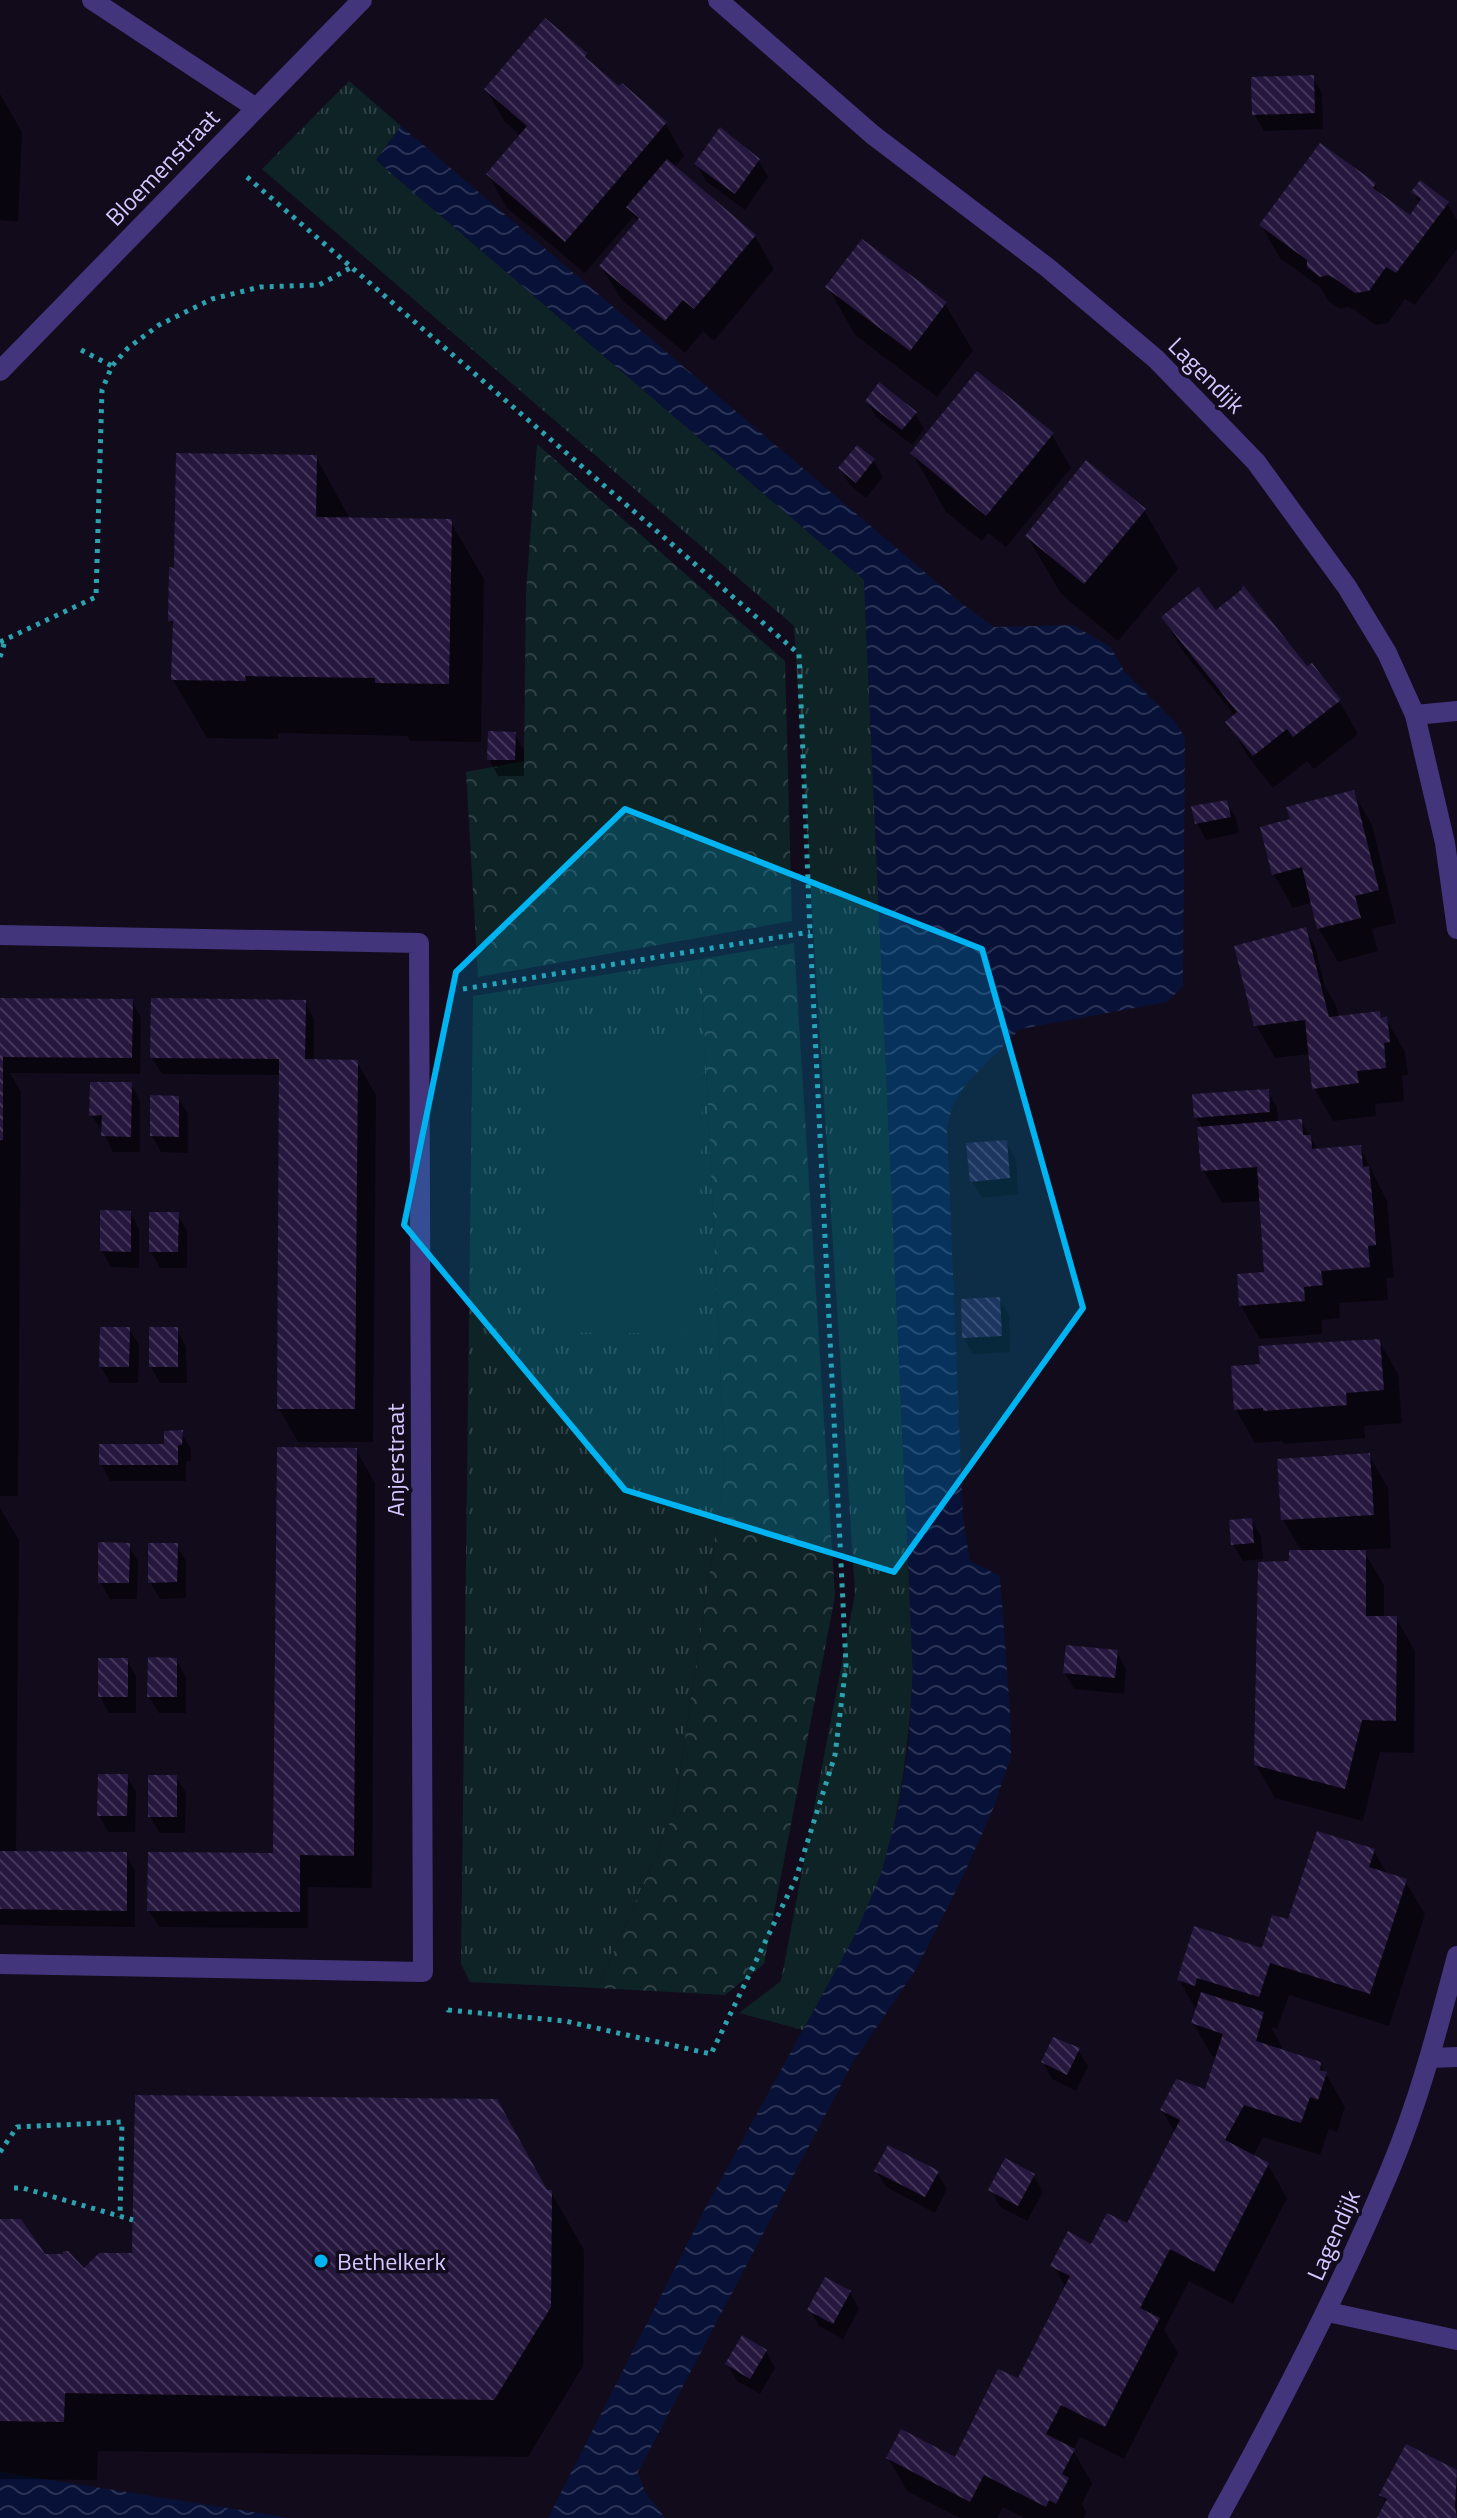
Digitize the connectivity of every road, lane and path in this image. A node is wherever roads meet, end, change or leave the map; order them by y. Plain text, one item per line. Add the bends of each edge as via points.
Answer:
1 (92, 0) edge
2 (362, 0) edge
3 (718, 0) edge
4 (256, 108) junction
5 (215, 150) junction
6 (352, 267) junction
7 (0, 371) edge
8 (3, 642) edge
9 (0, 657) edge
10 (1457, 711) edge
11 (1415, 715) junction
12 (1457, 929) edge
13 (810, 932) junction
14 (0, 935) edge
15 (419, 996) junction
16 (1457, 1956) edge
17 (0, 1964) edge
18 (423, 1972) junction
19 (1457, 2057) edge
20 (1430, 2058) junction
21 (0, 2152) edge
22 (14, 2188) dead end
23 (120, 2217) junction
24 (133, 2220) dead end
25 (1328, 2312) junction
26 (1457, 2340) edge
27 (1218, 2518) edge

1 - 4 street
2 - 4 street, Bloemenstraat
3 - 11 street, Lagendijk via 873,135 1048,268 1156,359 1256,462 1338,574 1387,653
4 - 5 street, Bloemenstraat
5 - 6 path
5 - 7 street, Bloemenstraat
6 - 8 path via 319,285 260,287 212,299 159,325 128,348 112,366 102,390 96,597
6 - 13 path via 799,654
8 - 9 path
10 - 11 street
11 - 12 street, Lagendijk via 1445,843
13 - 15 path
13 - 18 path via 846,1665 835,1755 796,1878 711,2054 565,2021 448,2010
14 - 15 street, Anjerstraat via 419,943
15 - 18 street, Anjerstraat
16 - 20 street, Lagendijk
17 - 18 street
19 - 20 street
20 - 25 street, Lagendijk via 1391,2168
21 - 23 path via 17,2127 122,2122
22 - 23 path
23 - 24 path
25 - 26 street
25 - 27 street, Lagendijk

